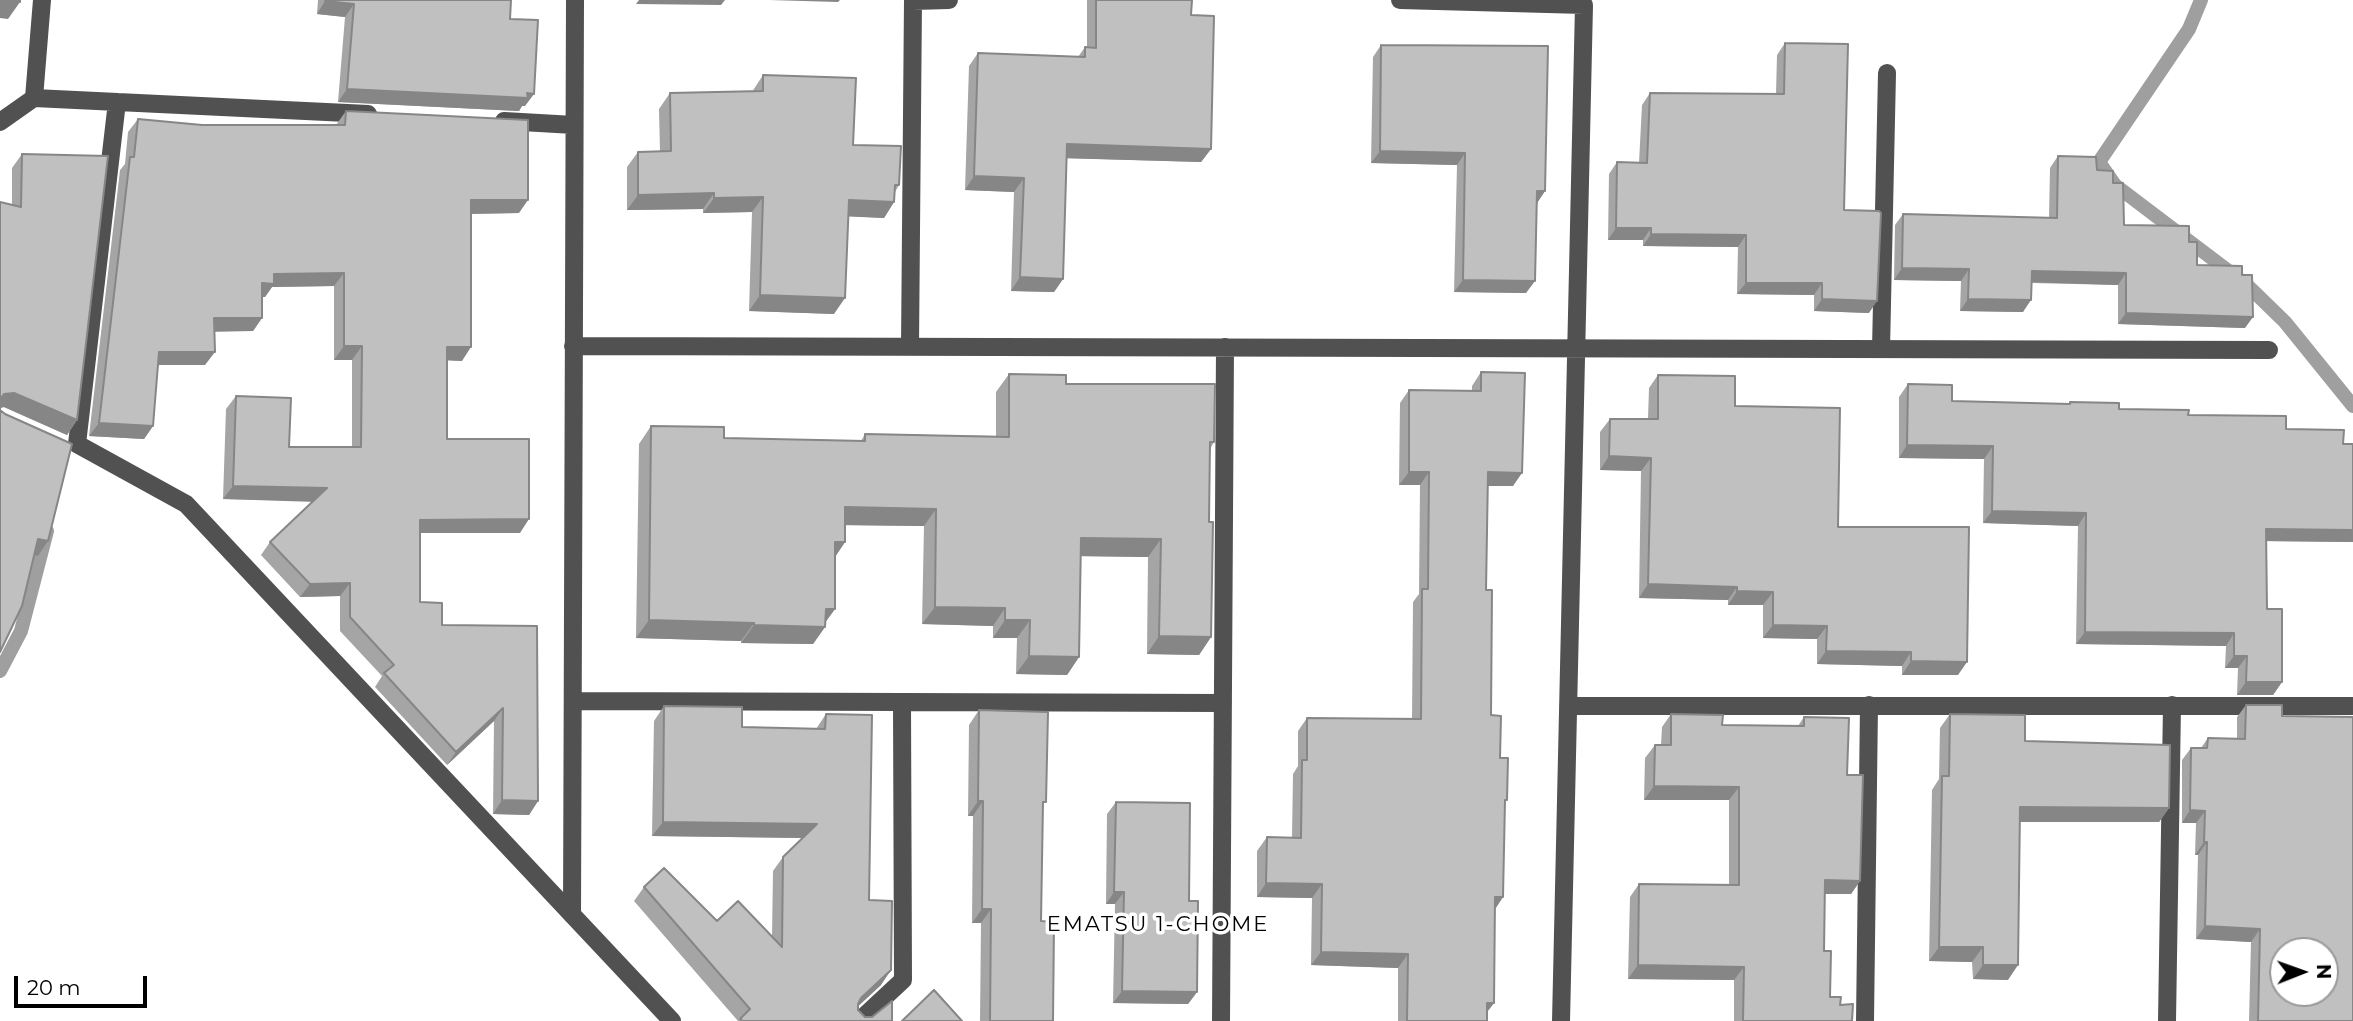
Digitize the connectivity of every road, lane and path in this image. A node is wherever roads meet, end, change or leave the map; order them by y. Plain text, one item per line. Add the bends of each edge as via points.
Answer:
1 (42, 0) edge
2 (575, 0) edge
3 (913, 0) edge
4 (949, 0) edge
5 (1400, 0) edge
6 (1887, 73) dead end
7 (34, 98) junction
8 (117, 102) junction
9 (380, 115) edge
10 (491, 121) edge
11 (0, 122) edge
12 (574, 125) junction
13 (573, 346) junction
14 (910, 346) junction
15 (1225, 347) junction
16 (1577, 348) junction
17 (1881, 349) junction
18 (2269, 350) dead end
19 (573, 701) junction
20 (902, 702) junction
21 (1223, 703) junction
22 (1869, 705) junction
23 (2172, 705) junction
24 (1568, 706) junction
25 (2353, 706) edge
26 (572, 915) junction
27 (672, 1021) edge
28 (859, 1021) edge
29 (1221, 1021) edge
30 (1561, 1021) edge
31 (1866, 1021) edge
32 (2167, 1021) edge

1 - 7 street
2 - 12 street
3 - 4 street
3 - 14 street
5 - 16 street via 1584,5
6 - 17 street
7 - 8 street
7 - 11 street
8 - 9 street
8 - 26 street via 70,445 186,504
10 - 12 street
12 - 13 street
13 - 14 street
13 - 19 street
14 - 15 street
15 - 16 street
15 - 21 street
16 - 17 street
16 - 24 street
17 - 18 street
19 - 20 street
19 - 26 street
20 - 21 street
20 - 28 street via 904,980
21 - 29 street
22 - 23 street
22 - 24 street
22 - 31 street
23 - 25 street
23 - 32 street
24 - 30 street
26 - 27 street

